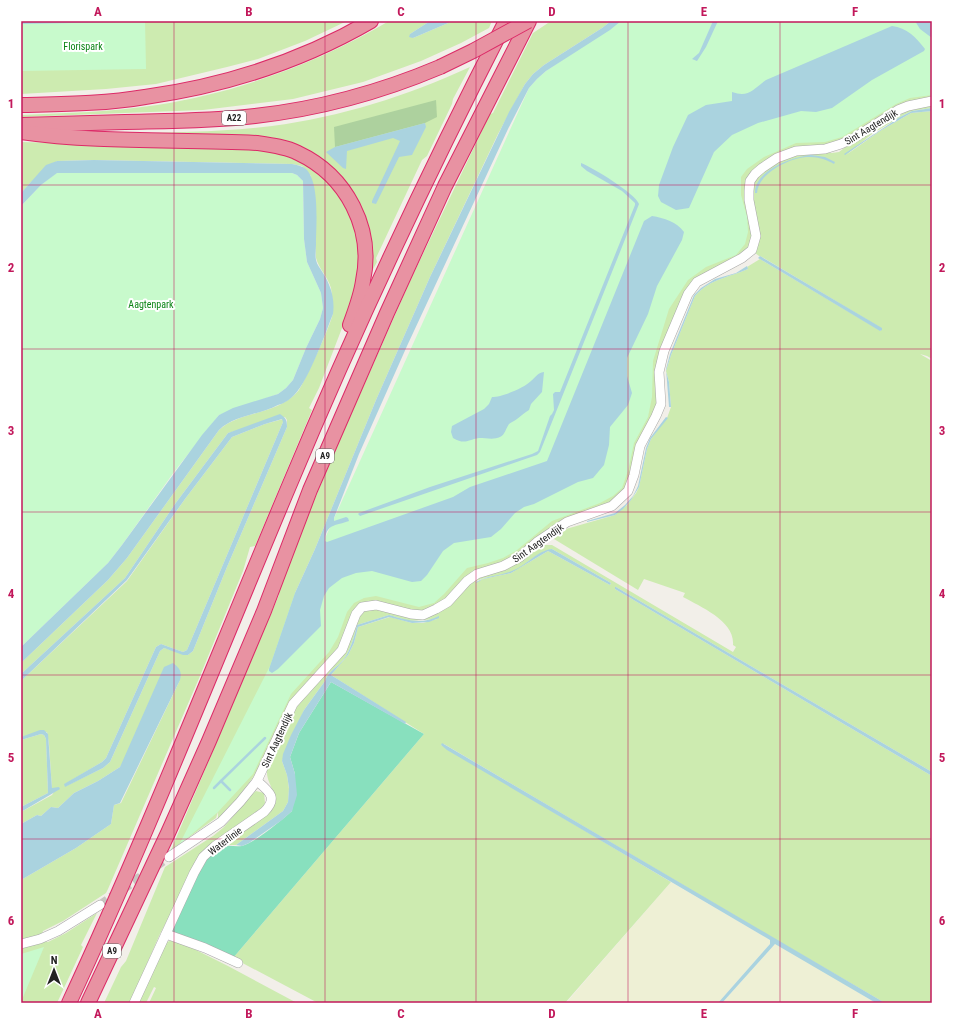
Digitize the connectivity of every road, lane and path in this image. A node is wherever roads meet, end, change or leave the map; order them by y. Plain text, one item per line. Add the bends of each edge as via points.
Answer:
1 (371, 21) edge
2 (506, 21) edge
3 (528, 21) edge
4 (932, 102) edge
5 (21, 105) edge
6 (21, 125) edge
7 (21, 132) edge
8 (328, 394) junction
9 (257, 781) junction
10 (169, 857) tunnel mouth
11 (100, 905) tunnel mouth
12 (166, 934) junction
13 (21, 944) edge
14 (238, 963) dead end
15 (69, 1003) edge
16 (88, 1003) edge
17 (134, 1003) edge

1 - 5 highway via 308,52 267,68 182,91 103,102
2 - 8 highway, A9 via 427,179
3 - 6 highway, A22, bridge via 473,52 418,76 357,96 312,107 255,116 186,121
3 - 16 highway, A9 via 445,186 387,313 310,490 264,611 209,741
4 - 9 street, Sint Aagtendijk via 898,110 841,144 825,149 796,151 777,158 755,174 748,191 756,236 752,250 697,282 688,294 664,351 659,372 661,404 640,446 628,491 612,506 567,522 515,560 477,574 448,602 436,609 423,614 411,614 376,605 362,607 356,614 342,650 293,704
7 - 8 highway via 95,139 257,143 297,152 332,176 345,191 355,209 365,242 366,262 364,282
8 - 15 highway, A9 via 106,924
9 - 10 street, Sint Aagtendijk via 221,822
9 - 12 street, Waterlinie via 271,795 269,807 215,846 203,858
11 - 13 street via 58,931
12 - 14 street
12 - 17 street, Waterlinie

